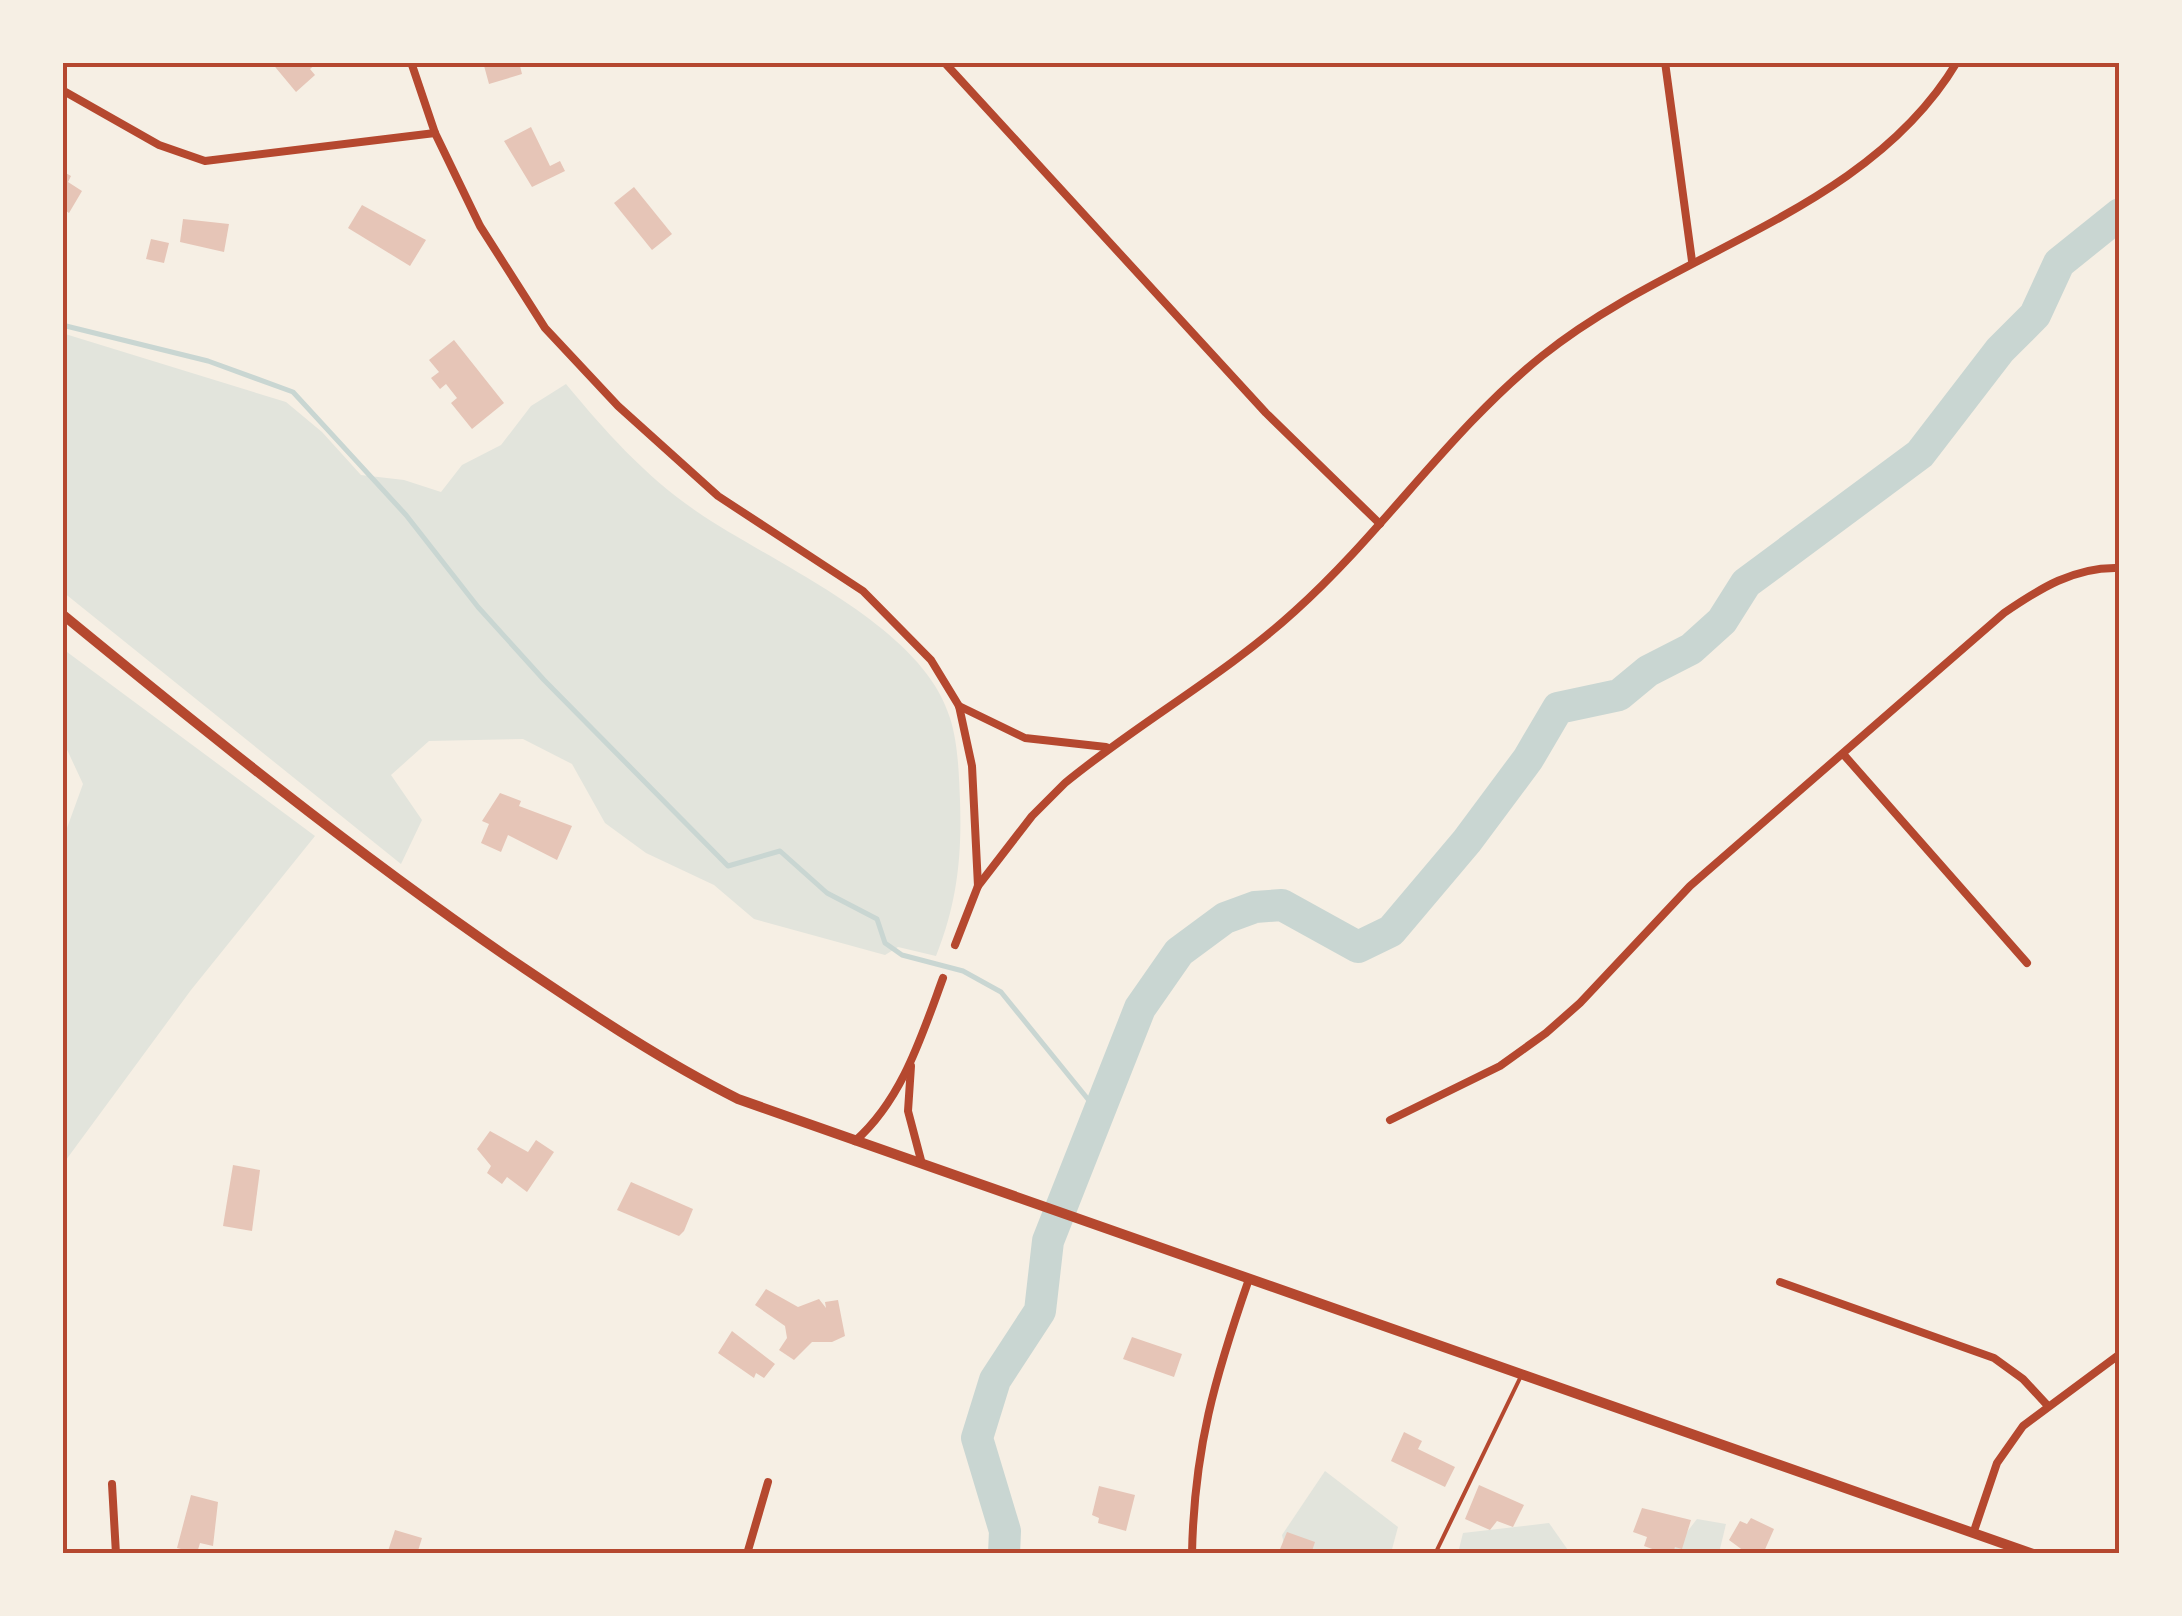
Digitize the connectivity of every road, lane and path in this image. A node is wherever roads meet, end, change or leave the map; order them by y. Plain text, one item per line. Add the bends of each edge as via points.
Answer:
1 (411, 62) edge
2 (944, 62) edge
3 (1665, 62) edge
4 (1957, 62) edge
5 (62, 90) edge
6 (435, 133) junction
7 (1692, 261) junction
8 (1380, 524) junction
9 (2120, 568) edge
10 (62, 614) edge
11 (959, 706) junction
12 (1108, 747) junction
13 (1844, 756) junction
14 (978, 886) junction
15 (956, 945) dead end
16 (2027, 963) dead end
17 (943, 978) dead end
18 (912, 1062) junction
19 (1390, 1120) dead end
20 (854, 1141) junction
21 (922, 1164) junction
22 (1249, 1279) junction
23 (1780, 1282) dead end
24 (2120, 1354) edge
25 (1522, 1374) junction
26 (2048, 1406) junction
27 (768, 1482) dead end
28 (112, 1484) dead end
29 (1974, 1531) junction
30 (116, 1554) edge
31 (747, 1554) edge
32 (1192, 1554) edge
33 (1435, 1554) edge
34 (2033, 1554) edge

1 - 6 street
2 - 8 street via 1266,413
3 - 7 street
4 - 7 street via 1901,136 1860,168
5 - 6 street via 143,137 204,161
6 - 11 street via 480,226 545,328 618,406 718,496 863,591 931,660
7 - 8 street via 1591,319 1542,356 1500,392
8 - 12 street via 1293,613
9 - 13 street via 2074,574 2040,588
10 - 20 street via 435,906 655,1056 711,1086
11 - 12 street via 1026,738
11 - 14 street via 972,766
12 - 14 street via 1032,816
13 - 16 street
13 - 19 street via 1690,886 1546,1032 1500,1066
14 - 15 street
17 - 18 street
18 - 20 street via 871,1127
18 - 21 street via 908,1111
20 - 21 street
21 - 22 street
22 - 25 street
22 - 32 street via 1208,1406 1194,1481
23 - 26 street via 1994,1358
24 - 26 street
25 - 29 street
25 - 33 lane
26 - 29 street via 2009,1444
27 - 31 street
28 - 30 street
29 - 34 street

